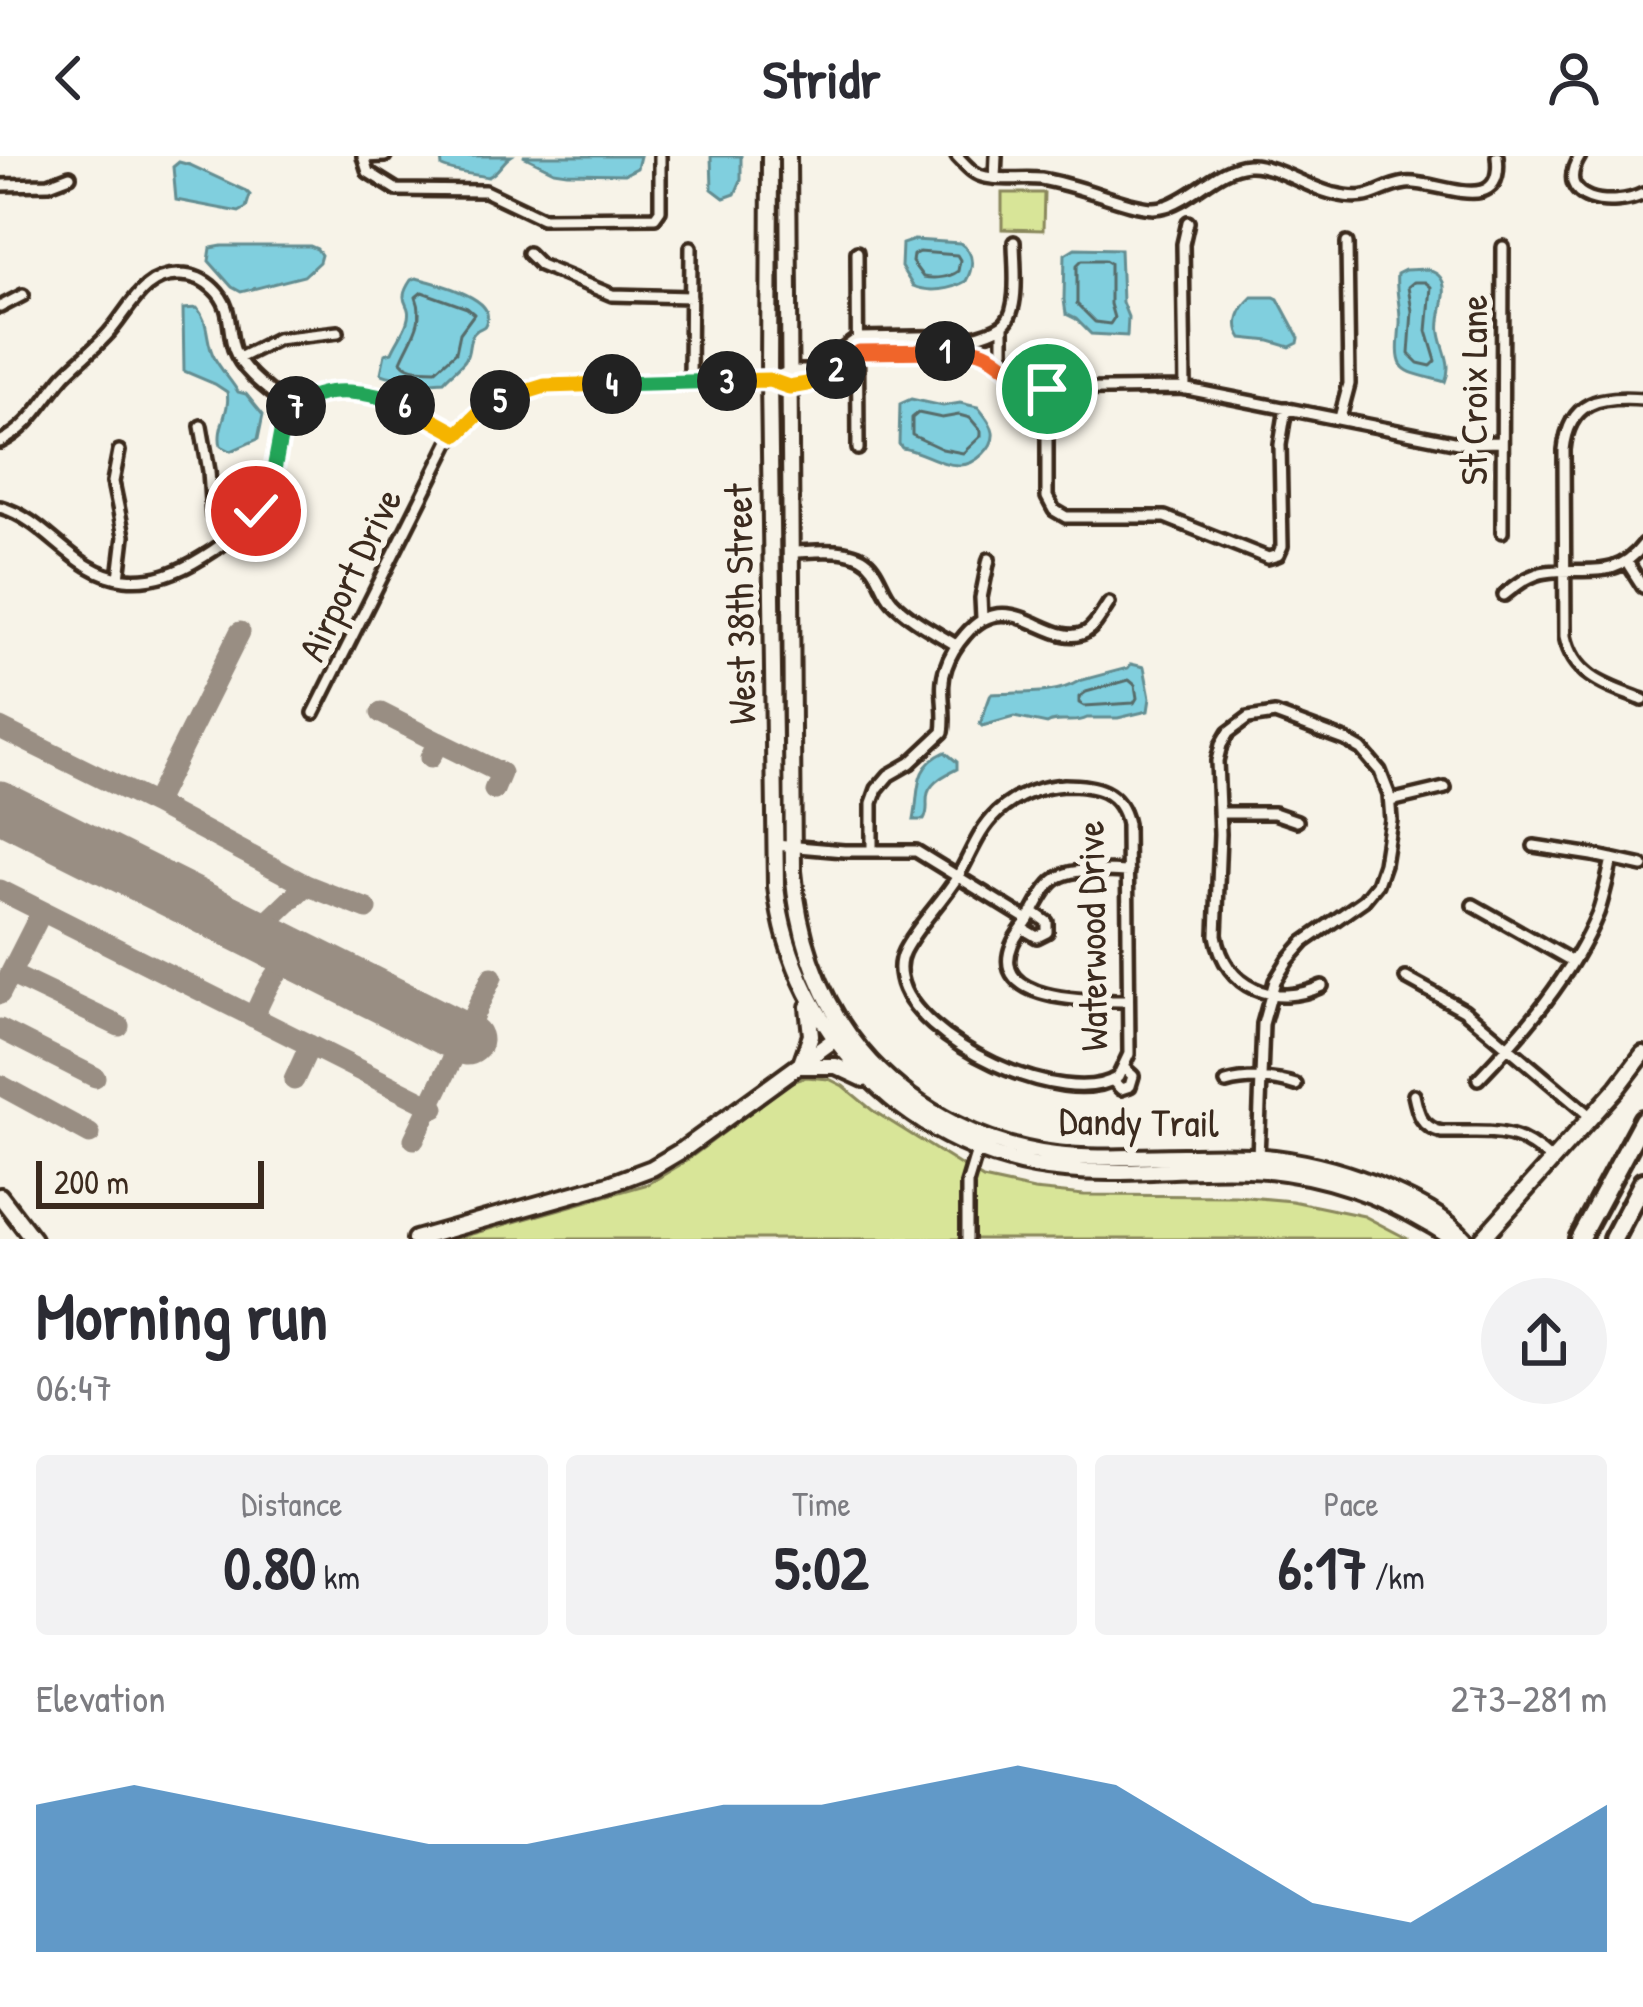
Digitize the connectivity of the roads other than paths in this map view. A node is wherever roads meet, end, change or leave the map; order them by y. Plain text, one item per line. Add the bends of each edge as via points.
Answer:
1 (385, 156) edge
2 (660, 156) edge
3 (770, 156) edge
4 (788, 156) edge
5 (957, 156) edge
6 (996, 156) edge
7 (1232, 156) edge
8 (1497, 156) edge
9 (1580, 156) edge
10 (363, 157) edge
11 (1257, 160) edge
12 (1236, 168) junction
13 (70, 176) dead end
14 (995, 178) junction
15 (0, 184) edge
16 (1643, 194) edge
17 (1188, 222) dead end
18 (1014, 242) dead end
19 (1347, 243) dead end
20 (691, 247) dead end
21 (1503, 247) dead end
22 (857, 252) dead end
23 (528, 253) dead end
24 (23, 295) dead end
25 (691, 297) junction
26 (0, 307) edge
27 (1003, 325) junction
28 (338, 332) dead end
29 (977, 336) junction
30 (858, 338) junction
31 (977, 350) junction
32 (859, 352) junction
33 (238, 358) junction
34 (1003, 362) junction
35 (789, 379) junction
36 (769, 380) junction
37 (690, 382) junction
38 (1047, 389) junction
39 (1185, 389) junction
40 (1643, 399) edge
41 (1286, 408) junction
42 (292, 410) junction
43 (1562, 412) dead end
44 (1340, 418) junction
45 (1571, 423) junction
46 (201, 426) dead end
47 (458, 434) junction
48 (0, 442) edge
49 (1502, 442) junction
50 (858, 449) dead end
51 (119, 452) dead end
52 (0, 507) edge
53 (1502, 532) dead end
54 (226, 542) junction
55 (1643, 545) edge
56 (791, 552) junction
57 (989, 559) dead end
58 (1627, 562) junction
59 (1564, 571) junction
60 (119, 578) junction
61 (1643, 586) edge
62 (1504, 595) dead end
63 (1109, 603) dead end
64 (982, 619) junction
65 (956, 646) junction
66 (1643, 700) edge
67 (314, 713) dead end
68 (1445, 788) dead end
69 (1390, 801) junction
70 (1220, 813) junction
71 (1297, 821) dead end
72 (775, 845) junction
73 (793, 845) junction
74 (1534, 847) dead end
75 (872, 851) junction
76 (1612, 859) junction
77 (1643, 866) edge
78 (1127, 872) junction
79 (958, 876) junction
80 (1473, 905) dead end
81 (1028, 920) junction
82 (1572, 961) junction
83 (798, 973) junction
84 (1406, 978) dead end
85 (1322, 986) dead end
86 (1270, 994) junction
87 (1128, 1001) junction
88 (840, 1035) junction
89 (1509, 1047) junction
90 (1643, 1054) edge
91 (800, 1066) junction
92 (1478, 1079) dead end
93 (1262, 1080) junction
94 (872, 1083) junction
95 (1226, 1083) dead end
96 (1296, 1085) dead end
97 (1414, 1095) dead end
98 (1591, 1118) junction
99 (1643, 1120) edge
100 (980, 1143) junction
101 (1552, 1161) junction
102 (1258, 1163) junction
103 (1643, 1182) edge
104 (0, 1196) edge
105 (33, 1239) edge
106 (415, 1239) edge
107 (967, 1239) edge
108 (1454, 1239) edge
109 (1465, 1239) edge
110 (1482, 1239) edge
111 (1580, 1239) edge
112 (1613, 1239) edge

1 - 10 street
2 - 10 street via 660,210 650,218 546,218 485,190 398,190 368,172
3 - 36 main road, West 38th Street
4 - 35 main road, West 38th Street
5 - 14 street
6 - 14 street
7 - 12 street
8 - 11 street via 1495,180 1485,190 1407,182 1371,196 1312,188
9 - 16 street via 1574,179 1591,200
11 - 12 street
12 - 14 street via 1155,208 1040,179
13 - 15 street
17 - 39 street
18 - 27 street via 1014,304
19 - 44 street via 1349,384
20 - 25 street
21 - 49 street, St Croix Lane
22 - 30 street
23 - 25 street via 612,295
24 - 26 street
25 - 37 street
27 - 29 street
27 - 34 street
28 - 33 street via 278,339
29 - 30 street
29 - 31 street
30 - 32 street
30 - 35 street
31 - 32 street
31 - 34 street
32 - 35 street via 807,384
32 - 50 street
33 - 42 street
33 - 48 street via 217,291 189,276 158,279 26,425
34 - 38 street
35 - 36 street
35 - 56 main road, West 38th Street
36 - 37 street, Airport Drive
36 - 72 main road, West 38th Street
37 - 47 street, Airport Drive via 534,388 488,408
38 - 39 street
38 - 41 street via 1053,509 1066,517 1165,517 1265,558 1282,546
39 - 41 street
40 - 45 street via 1598,400
41 - 44 street
42 - 47 street via 322,392 375,396
42 - 54 street via 265,495
43 - 45 street
44 - 49 street via 1458,443
45 - 59 street
46 - 54 street via 212,516
47 - 67 street, Airport Drive
49 - 53 street, St Croix Lane
51 - 60 street
52 - 60 street via 32,522 84,566
54 - 60 street via 170,574
55 - 58 street
56 - 65 street via 861,556 894,603
56 - 73 main road, West 38th Street
57 - 64 street
58 - 59 street
58 - 61 street
59 - 62 street via 1534,575
59 - 66 street via 1573,660 1594,680
63 - 64 street via 1091,628 1073,636 1011,616
64 - 65 street
65 - 75 street via 944,674 943,732 877,789
68 - 69 street
69 - 70 street via 1361,749 1261,714 1224,738
69 - 86 street via 1375,887 1304,941
70 - 71 street
70 - 86 street via 1218,947 1238,980
72 - 73 street
72 - 83 main road, West 38th Street via 780,914
73 - 75 street
73 - 88 main road, West 38th Street via 805,944
74 - 76 street
75 - 79 street via 916,851
76 - 77 street
76 - 82 street via 1599,909
78 - 79 street, Waterwood Drive via 1126,821 1113,797 1064,785 1002,809
78 - 81 street via 1060,876
78 - 87 street, Waterwood Drive
79 - 81 street
79 - 87 street, Waterwood Drive via 902,958 909,997 940,1030 1013,1072 1093,1086 1118,1074 1129,1054
80 - 82 street
81 - 81 street via 1047,922 1046,933 1036,937
81 - 87 street via 1013,941 1017,979 1067,1000
82 - 89 street
83 - 88 main road, West 38th Street
83 - 91 main road via 812,1028
84 - 89 street
85 - 86 street
86 - 93 street
88 - 91 main road
88 - 94 main road, Dandy Trail
88 - 100 main road, Dandy Trail
89 - 92 street
89 - 98 street
90 - 98 main road
91 - 94 main road via 842,1067
91 - 106 main road via 640,1173
93 - 95 street
93 - 96 street
93 - 102 street
94 - 100 main road, Dandy Trail via 944,1136
97 - 101 street via 1431,1129 1514,1135
98 - 101 main road
99 - 111 highway
100 - 102 main road, Dandy Trail via 1021,1164 1067,1171
100 - 107 street via 967,1184
101 - 110 main road
102 - 108 main road, Dandy Trail via 1357,1189
102 - 109 main road, Dandy Trail via 1324,1167 1377,1185
103 - 112 highway
104 - 105 main road

